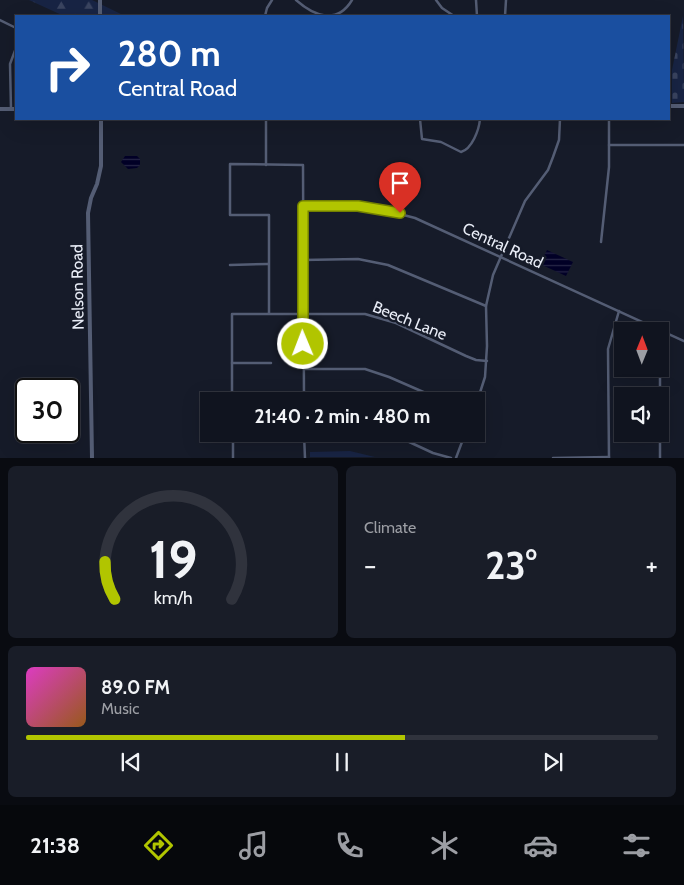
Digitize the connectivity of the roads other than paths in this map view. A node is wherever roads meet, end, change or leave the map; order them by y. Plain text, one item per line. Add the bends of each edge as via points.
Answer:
1 (100, 0) edge
2 (272, 0) edge
3 (296, 0) edge
4 (352, 0) edge
5 (436, 0) edge
6 (476, 0) edge
7 (506, 0) edge
8 (100, 15) edge
9 (265, 15) edge
10 (334, 15) edge
11 (339, 15) edge
12 (447, 15) edge
13 (477, 15) edge
14 (505, 15) edge
15 (0, 20) edge
16 (15, 28) edge
17 (15, 51) edge
18 (670, 106) edge
19 (684, 106) edge
20 (0, 109) edge
21 (10, 109) junction
22 (15, 109) edge
23 (101, 120) edge
24 (266, 120) edge
25 (420, 120) edge
26 (480, 120) edge
27 (560, 120) edge
28 (609, 120) edge
29 (609, 145) junction
30 (684, 145) edge
31 (266, 165) junction
32 (303, 206) junction
33 (601, 242) dead end
34 (500, 256) junction
35 (303, 260) junction
36 (268, 264) junction
37 (230, 265) dead end
38 (486, 306) junction
39 (619, 311) junction
40 (269, 313) junction
41 (303, 313) junction
42 (643, 322) edge
43 (669, 334) edge
44 (684, 341) edge
45 (487, 361) junction
46 (232, 363) junction
47 (271, 363) dead end
48 (304, 369) junction
49 (660, 378) edge
50 (232, 392) edge
51 (304, 392) edge
52 (425, 392) edge
53 (480, 392) edge
54 (232, 442) edge
55 (304, 442) edge
56 (409, 442) edge
57 (462, 442) edge
58 (609, 457) edge
59 (92, 458) edge
60 (233, 458) edge
61 (305, 458) edge
62 (451, 458) edge
63 (456, 458) edge
64 (553, 458) edge
65 (660, 458) edge

1 - 8 street
2 - 9 street
3 - 10 street via 312,12
4 - 11 street
5 - 12 street
6 - 13 street
7 - 14 street
10 - 11 street
15 - 16 street
17 - 21 street via 10,64
18 - 19 street
20 - 21 street
21 - 22 street
23 - 59 street, Nelson Road via 101,166 88,214
24 - 31 street
25 - 26 street via 422,139 437,141 461,152 466,150 476,134
27 - 34 street via 558,140 548,170 525,201
28 - 29 street
29 - 30 street
29 - 33 street
31 - 32 street via 303,165
31 - 36 street via 230,164 230,215 269,215
32 - 34 street, Central Road via 365,207 400,213
32 - 35 street
34 - 38 street
34 - 39 street, Central Road
35 - 38 street via 358,259 388,265
35 - 41 street
36 - 37 street
36 - 40 street
38 - 45 street
39 - 42 street, Central Road
39 - 58 street via 608,349
40 - 41 street, Beech Lane
40 - 46 street, Beech Lane via 232,314
41 - 45 street, Beech Lane via 372,315 466,356
41 - 48 street
43 - 44 street, Central Road
45 - 53 street
46 - 47 street
46 - 50 street
48 - 51 street
48 - 52 street via 371,371
49 - 65 street
54 - 60 street
55 - 61 street
56 - 62 street
57 - 63 street
58 - 64 street

